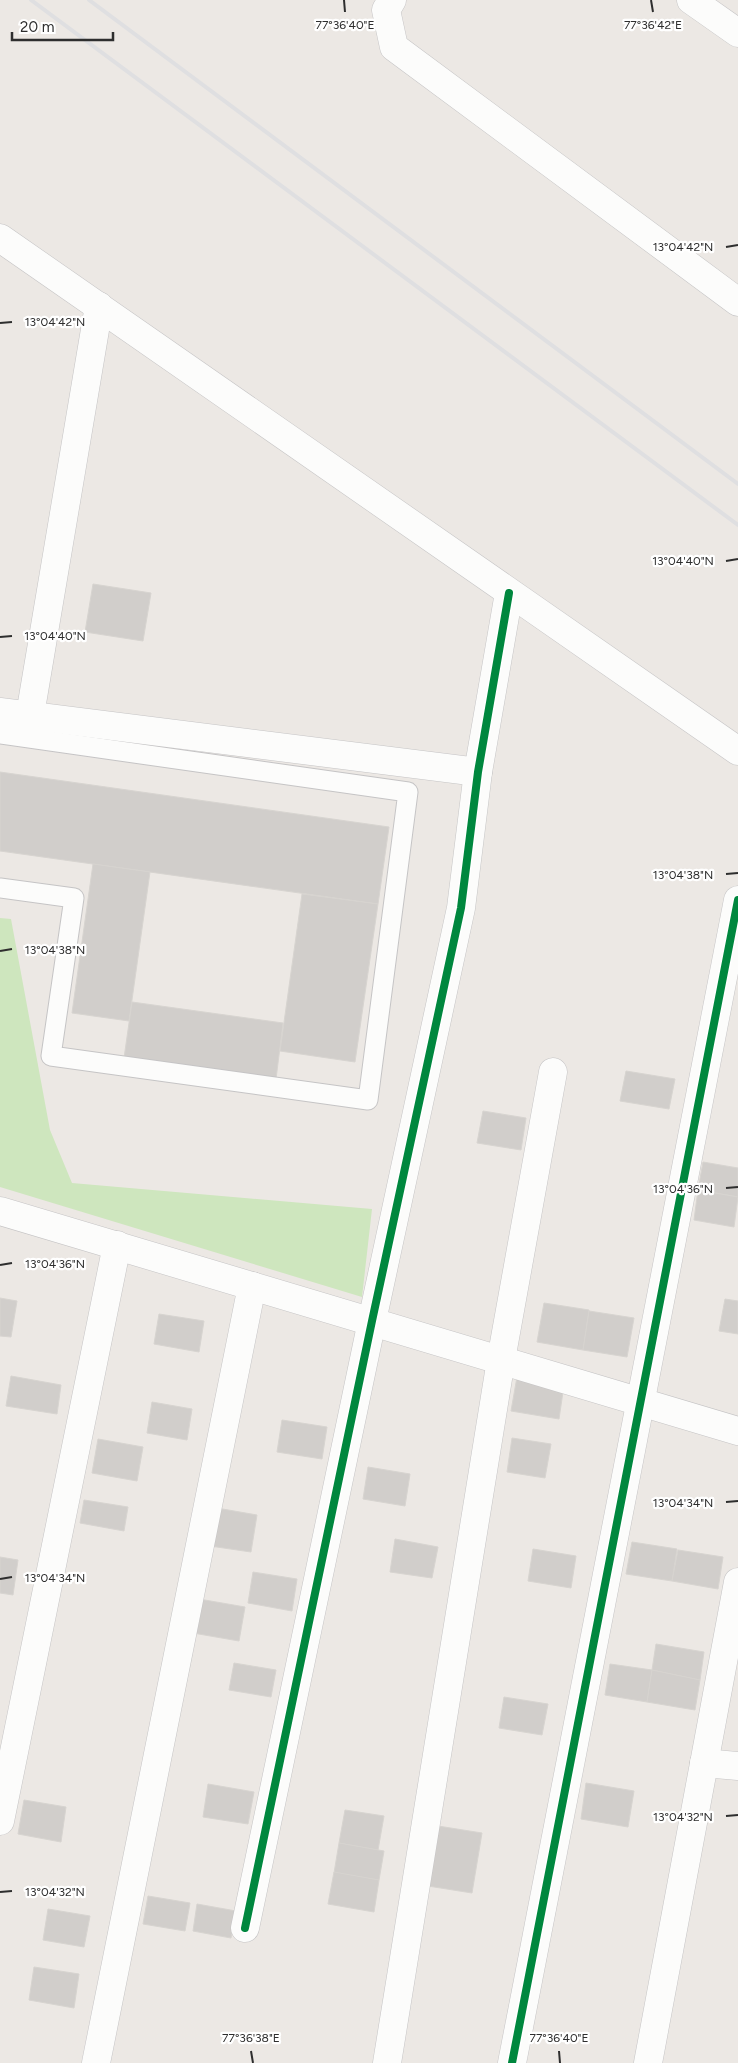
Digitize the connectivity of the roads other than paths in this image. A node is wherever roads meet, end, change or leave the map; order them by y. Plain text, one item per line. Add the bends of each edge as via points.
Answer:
1 (392, 0) edge
2 (691, 0) edge
3 (738, 33) edge
4 (0, 238) edge
5 (738, 302) edge
6 (99, 306) junction
7 (509, 593) junction
8 (0, 697) edge
9 (0, 712) edge
10 (28, 727) junction
11 (0, 734) edge
12 (738, 752) edge
13 (478, 772) junction
14 (0, 888) edge
15 (738, 900) edge
16 (553, 1072) dead end
17 (0, 1210) edge
18 (117, 1245) junction
19 (252, 1286) junction
20 (372, 1322) junction
21 (501, 1360) junction
22 (641, 1401) junction
23 (738, 1431) edge
24 (738, 1582) edge
25 (704, 1764) junction
26 (738, 1766) edge
27 (0, 1821) edge
28 (245, 1928) dead end
29 (96, 2063) edge
30 (387, 2063) edge
31 (512, 2063) edge
32 (648, 2063) edge

1 - 5 street via 386,10 394,47
2 - 3 street
4 - 6 street
6 - 7 street
6 - 10 street
7 - 12 street
7 - 13 street
8 - 10 street
9 - 10 street
10 - 11 lane
10 - 13 street
10 - 14 lane via 408,792 368,1100 51,1056 74,898
13 - 20 street via 461,908
15 - 22 street
16 - 21 street
17 - 18 street
18 - 19 street
18 - 27 street
19 - 20 street
19 - 29 street
20 - 21 street
20 - 28 street
21 - 22 street
21 - 30 street
22 - 23 street
22 - 31 street
24 - 25 street
25 - 26 street
25 - 32 street

